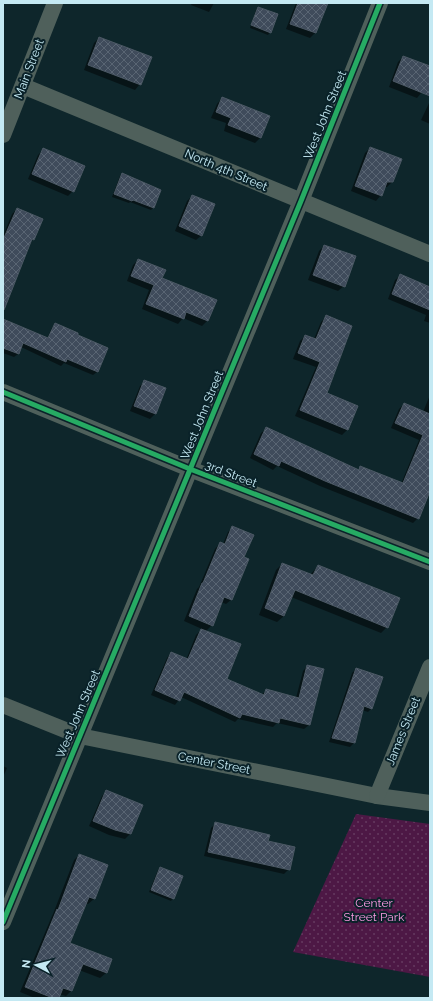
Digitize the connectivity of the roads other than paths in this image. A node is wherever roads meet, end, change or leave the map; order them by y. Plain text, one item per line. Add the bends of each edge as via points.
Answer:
1 (55, 3) edge
2 (380, 3) edge
3 (23, 86) junction
4 (3, 135) edge
5 (301, 201) junction
6 (430, 254) edge
7 (3, 392) edge
8 (190, 469) junction
9 (430, 562) edge
10 (430, 667) edge
11 (3, 706) edge
12 (80, 736) junction
13 (377, 796) junction
14 (430, 803) edge
15 (3, 922) edge

1 - 3 street, Main Street
2 - 5 street, West John Street
3 - 4 street, Main Street
3 - 5 street, North 4th Street
5 - 6 street, North 4th Street
5 - 8 street, West John Street
7 - 8 street, 3rd Street
8 - 9 street, 3rd Street
8 - 12 street, West John Street
10 - 13 street, James Street
11 - 12 street, Center Street
12 - 13 street, Center Street
12 - 15 street, West John Street
13 - 14 street, Center Street

